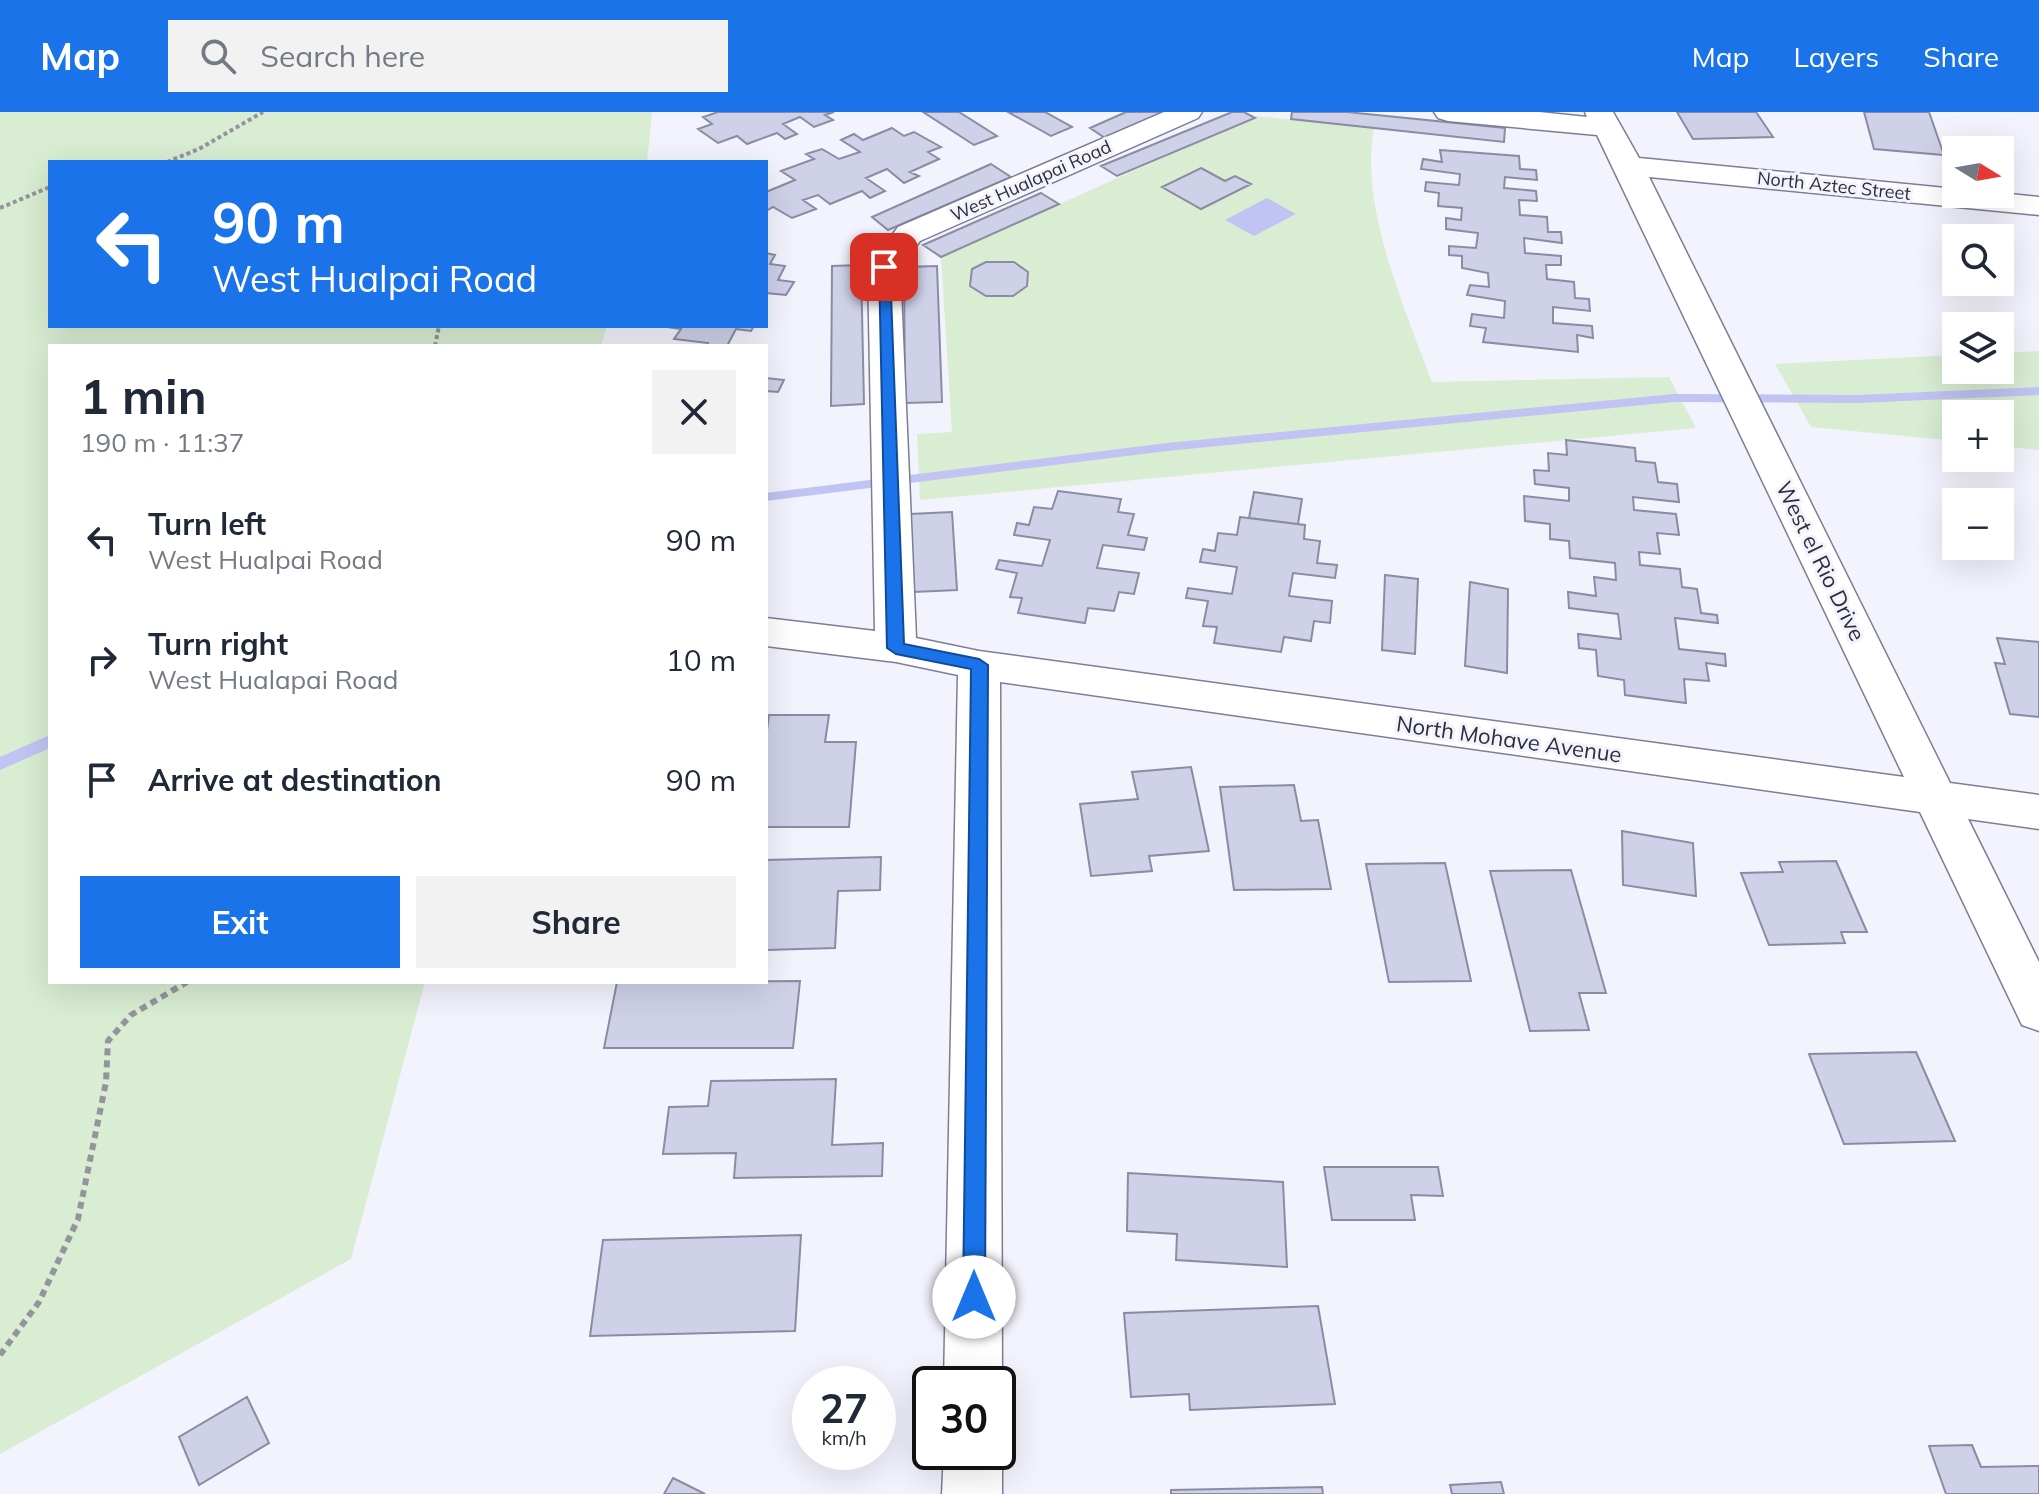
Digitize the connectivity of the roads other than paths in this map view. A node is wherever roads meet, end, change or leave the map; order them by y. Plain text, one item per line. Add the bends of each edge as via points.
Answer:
1 (1188, 112) edge
2 (1448, 112) edge
3 (1602, 120) edge
4 (1629, 166) junction
5 (2039, 206) edge
6 (768, 632) edge
7 (896, 648) junction
8 (979, 665) junction
9 (1937, 798) junction
10 (2039, 812) edge
11 (2039, 1011) edge
12 (973, 1366) edge
13 (973, 1470) edge
14 (972, 1494) edge

1 - 7 street, West Hualapai Road via 909,234 884,267
2 - 3 street
3 - 4 street, West el Rio Drive
4 - 5 street, North Aztec Street
4 - 9 street, West el Rio Drive
6 - 7 street, North Mohave Avenue
7 - 8 street, North Mohave Avenue
8 - 9 street, North Mohave Avenue
8 - 12 street
9 - 10 street, North Mohave Avenue
9 - 11 street, West el Rio Drive
13 - 14 street

